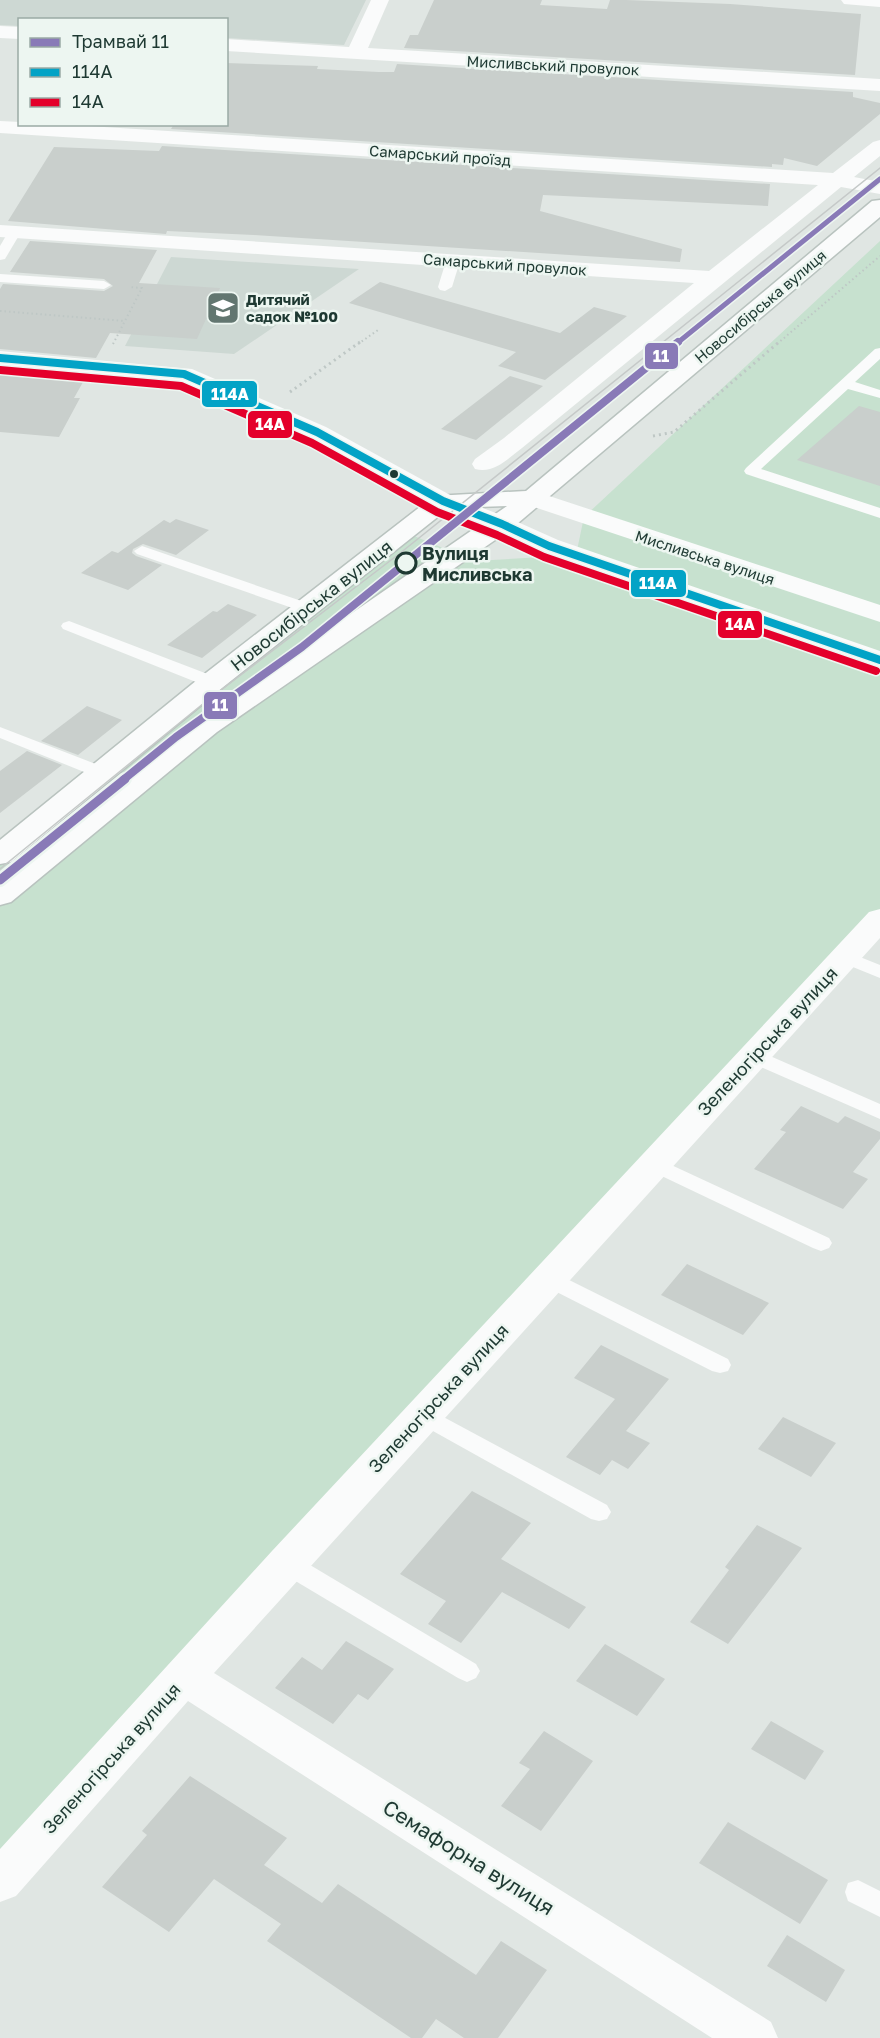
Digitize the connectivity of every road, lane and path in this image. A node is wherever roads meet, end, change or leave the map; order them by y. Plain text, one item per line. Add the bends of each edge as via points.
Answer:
1 (380, 0) edge
2 (850, 0) edge
3 (880, 2) edge
4 (0, 32) edge
5 (18, 33) edge
6 (228, 45) edge
7 (356, 53) junction
8 (880, 85) edge
9 (0, 127) edge
10 (880, 146) edge
11 (837, 180) junction
12 (880, 188) edge
13 (880, 206) edge
14 (8, 231) edge
15 (0, 256) edge
16 (880, 256) edge
17 (453, 261) junction
18 (0, 278) edge
19 (714, 278) junction
20 (104, 285) dead end
21 (445, 287) dead end
22 (142, 288) dead end
23 (0, 311) edge
24 (125, 321) junction
25 (378, 330) dead end
26 (112, 346) dead end
27 (880, 352) edge
28 (0, 358) edge
29 (845, 384) junction
30 (288, 394) dead end
31 (880, 394) edge
32 (644, 437) dead end
33 (484, 464) dead end
34 (531, 498) junction
35 (443, 501) junction
36 (880, 513) edge
37 (502, 524) junction
38 (474, 544) junction
39 (546, 544) junction
40 (142, 551) dead end
41 (307, 608) junction
42 (880, 614) edge
43 (69, 626) dead end
44 (351, 627) junction
45 (880, 660) edge
46 (212, 682) junction
47 (0, 732) edge
48 (100, 772) junction
49 (0, 855) edge
50 (0, 895) edge
51 (880, 919) edge
52 (845, 957) junction
53 (880, 972) edge
54 (754, 1056) junction
55 (880, 1112) edge
56 (654, 1164) junction
57 (821, 1243) dead end
58 (549, 1278) junction
59 (720, 1365) dead end
60 (423, 1415) junction
61 (599, 1512) dead end
62 (286, 1563) junction
63 (467, 1671) dead end
64 (184, 1676) junction
65 (0, 1881) edge
66 (754, 2038) edge

1 - 7 street
2 - 3 street
4 - 5 street
6 - 7 street, Мисливський провулок
7 - 8 street, Мисливський провулок
9 - 11 street, Самарський проїзд
10 - 11 street
11 - 12 street, Самарський проїзд
11 - 19 street
13 - 34 street, Новосибірська вулиця
14 - 15 lane
14 - 17 street, Самарський провулок
16 - 32 path via 674,432
17 - 19 street, Самарський провулок
17 - 21 lane
18 - 20 lane
19 - 33 street
22 - 24 path
23 - 24 path
24 - 26 path
25 - 30 path
27 - 29 lane
28 - 35 street via 184,374 317,432
29 - 31 lane
29 - 36 lane via 751,471
34 - 35 street
34 - 37 street, Новосибірська вулиця
34 - 42 street, Мисливська вулиця
35 - 37 street
35 - 41 street, Новосибірська вулиця
37 - 38 street, Новосибірська вулиця
37 - 39 street
38 - 39 street
38 - 44 street, Новосибірська вулиця
39 - 45 street
40 - 41 lane
41 - 44 street
41 - 46 street, Новосибірська вулиця
43 - 46 lane
44 - 50 street, Новосибірська вулиця via 207,726
46 - 48 street, Новосибірська вулиця
47 - 48 lane
48 - 49 street, Новосибірська вулиця
51 - 52 street, Зеленогірська вулиця
52 - 53 lane
52 - 54 street, Зеленогірська вулиця
54 - 55 lane
54 - 56 street, Зеленогірська вулиця
56 - 57 lane
56 - 58 street, Зеленогірська вулиця
58 - 59 lane
58 - 60 street, Зеленогірська вулиця
60 - 61 lane
60 - 62 street, Зеленогірська вулиця
62 - 63 lane
62 - 64 street, Зеленогірська вулиця
64 - 65 street, Зеленогірська вулиця
64 - 66 street, Семафорна вулиця

